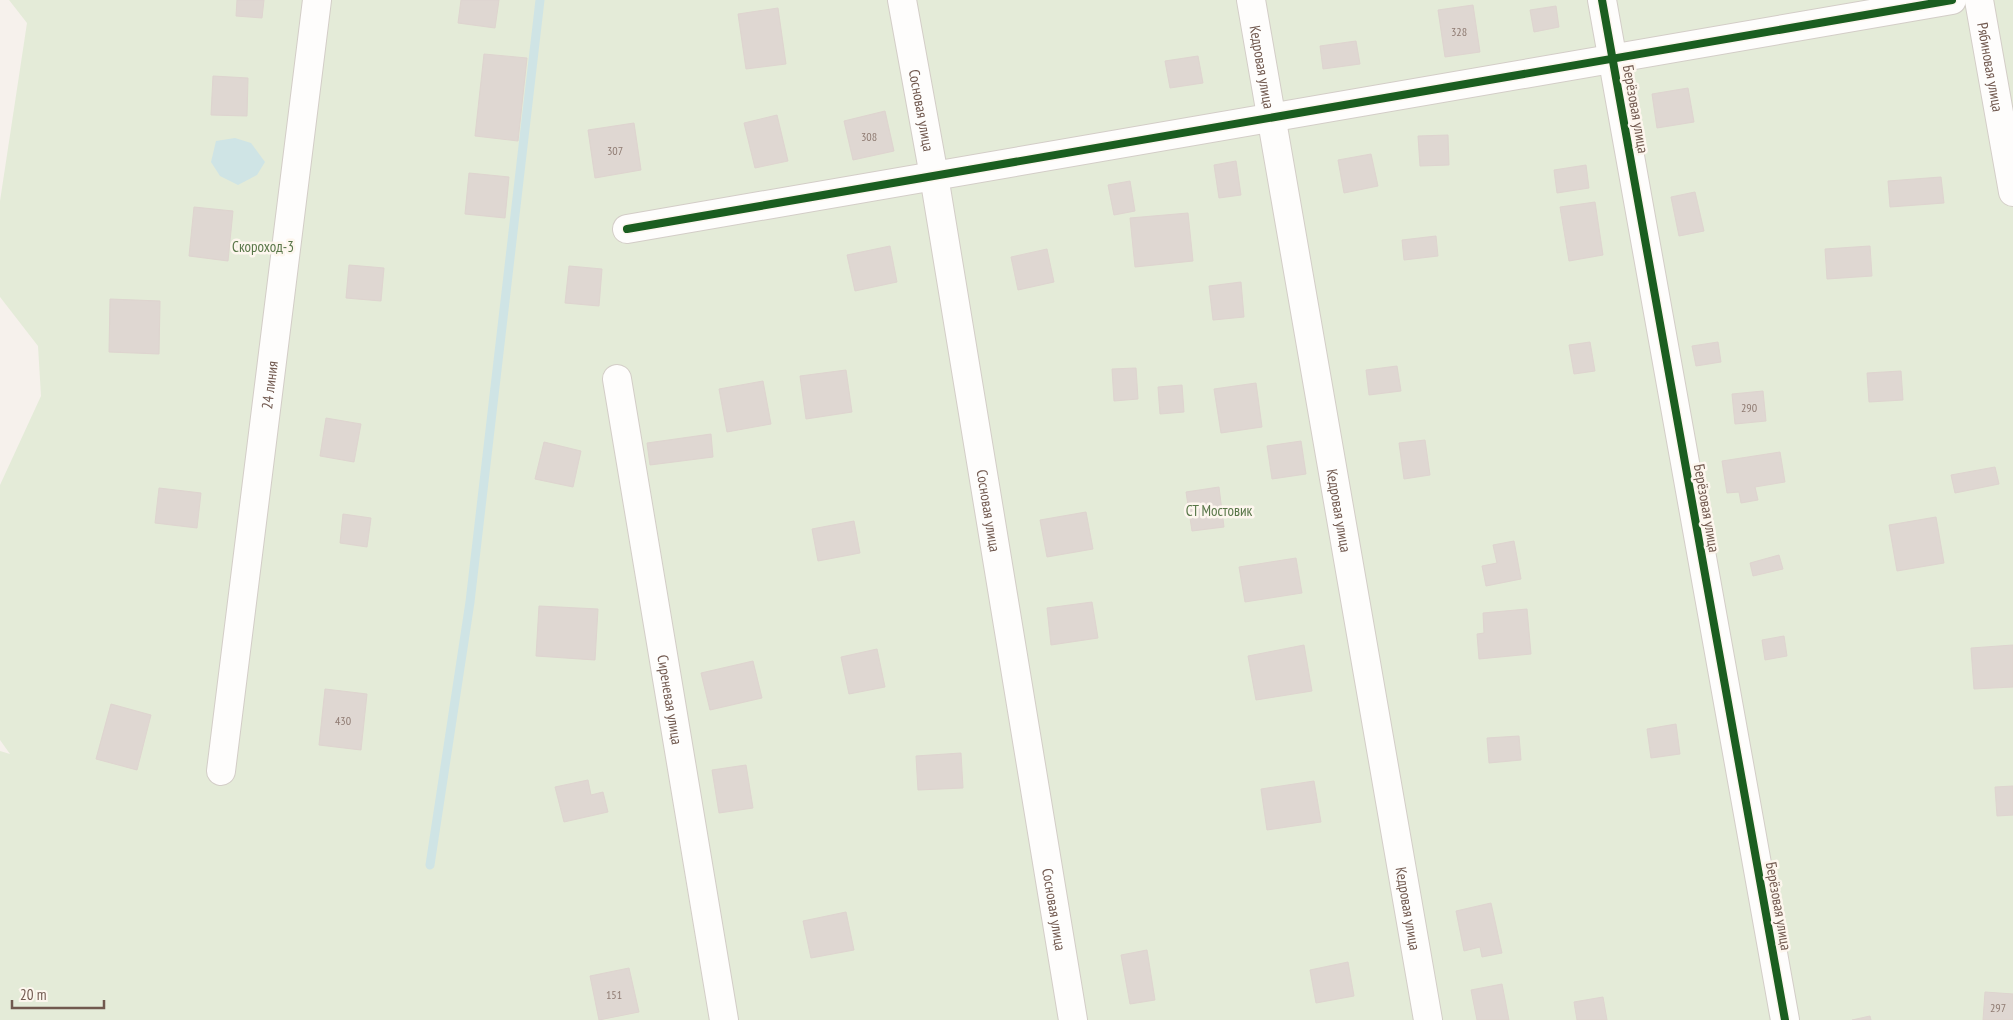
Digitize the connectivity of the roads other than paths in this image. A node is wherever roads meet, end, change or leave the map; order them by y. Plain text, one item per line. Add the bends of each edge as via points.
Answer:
1 (318, 0) edge
2 (902, 0) edge
3 (1251, 0) edge
4 (1602, 0) edge
5 (1952, 0) edge
6 (1979, 0) edge
7 (1613, 59) junction
8 (1270, 118) junction
9 (934, 176) junction
10 (2013, 192) edge
11 (627, 229) dead end
12 (617, 379) dead end
13 (220, 771) dead end
14 (724, 1020) edge
15 (1073, 1020) edge
16 (1428, 1020) edge
17 (1785, 1020) edge

1 - 13 street, 24 линия
2 - 9 street, Сосновая улица
3 - 8 street, Кедровая улица
4 - 7 street, Берёзовая улица
5 - 7 street
6 - 10 street, Рябиновая улица
7 - 8 street
7 - 17 street, Берёзовая улица
8 - 9 street
8 - 16 street, Кедровая улица
9 - 11 street
9 - 15 street, Сосновая улица
12 - 14 street, Сиреневая улица

